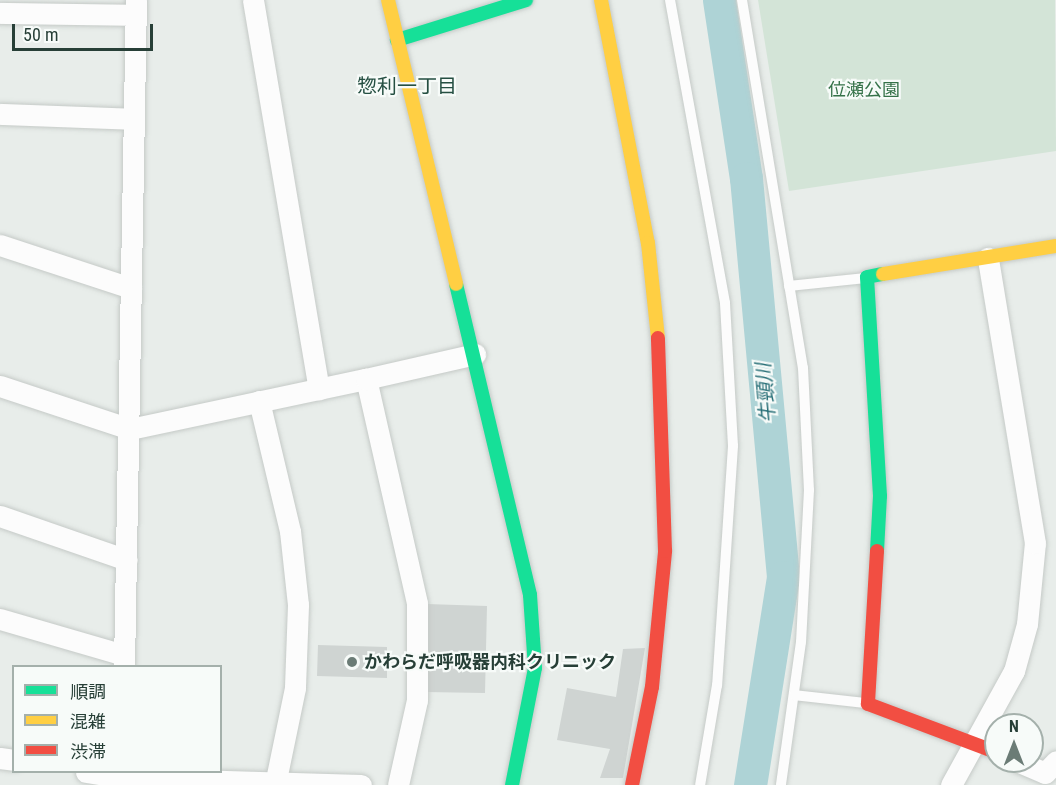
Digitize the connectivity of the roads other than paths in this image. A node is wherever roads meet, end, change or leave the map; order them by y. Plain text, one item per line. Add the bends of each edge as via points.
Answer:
1 (253, 0) edge
2 (388, 0) edge
3 (526, 0) edge
4 (601, 0) edge
5 (670, 0) edge
6 (742, 0) edge
7 (135, 7) edge
8 (0, 13) edge
9 (397, 40) junction
10 (0, 114) edge
11 (134, 119) junction
12 (0, 245) edge
13 (1056, 246) edge
14 (988, 258) junction
15 (867, 278) junction
16 (789, 286) junction
17 (131, 288) junction
18 (475, 354) junction
19 (366, 379) junction
20 (0, 386) edge
21 (319, 388) junction
22 (259, 401) junction
23 (130, 429) junction
24 (0, 516) edge
25 (127, 560) junction
26 (0, 619) edge
27 (124, 661) edge
28 (794, 695) junction
29 (868, 704) junction
30 (999, 713) edge
31 (984, 747) edge
32 (984, 751) edge
33 (97, 773) edge
34 (125, 778) edge
35 (275, 783) edge
36 (361, 785) edge
37 (398, 785) edge
38 (512, 785) edge
39 (633, 785) edge
40 (700, 785) edge
41 (781, 785) edge
42 (951, 785) edge

1 - 21 street
2 - 9 street
3 - 9 street
4 - 39 street via 648,243 664,393 665,551 651,687
5 - 40 lane via 725,303 733,446 717,685
6 - 16 lane
7 - 8 street
7 - 11 street
9 - 18 street
10 - 11 street
11 - 17 street
12 - 17 street
13 - 14 street
14 - 15 street
14 - 30 street via 1035,543 1028,624
15 - 16 lane
15 - 29 street via 880,496
16 - 28 lane via 803,368 809,490
17 - 23 street
18 - 19 street
18 - 38 street via 530,595 535,668
19 - 21 street
19 - 37 street via 417,603 417,700
20 - 23 street
21 - 22 street
22 - 23 street
22 - 35 street via 290,531 298,604 295,688
23 - 25 street
24 - 25 street
25 - 27 street
26 - 27 street
28 - 29 lane
28 - 41 lane
29 - 31 street
32 - 42 street
33 - 34 street
34 - 35 street
35 - 36 street

